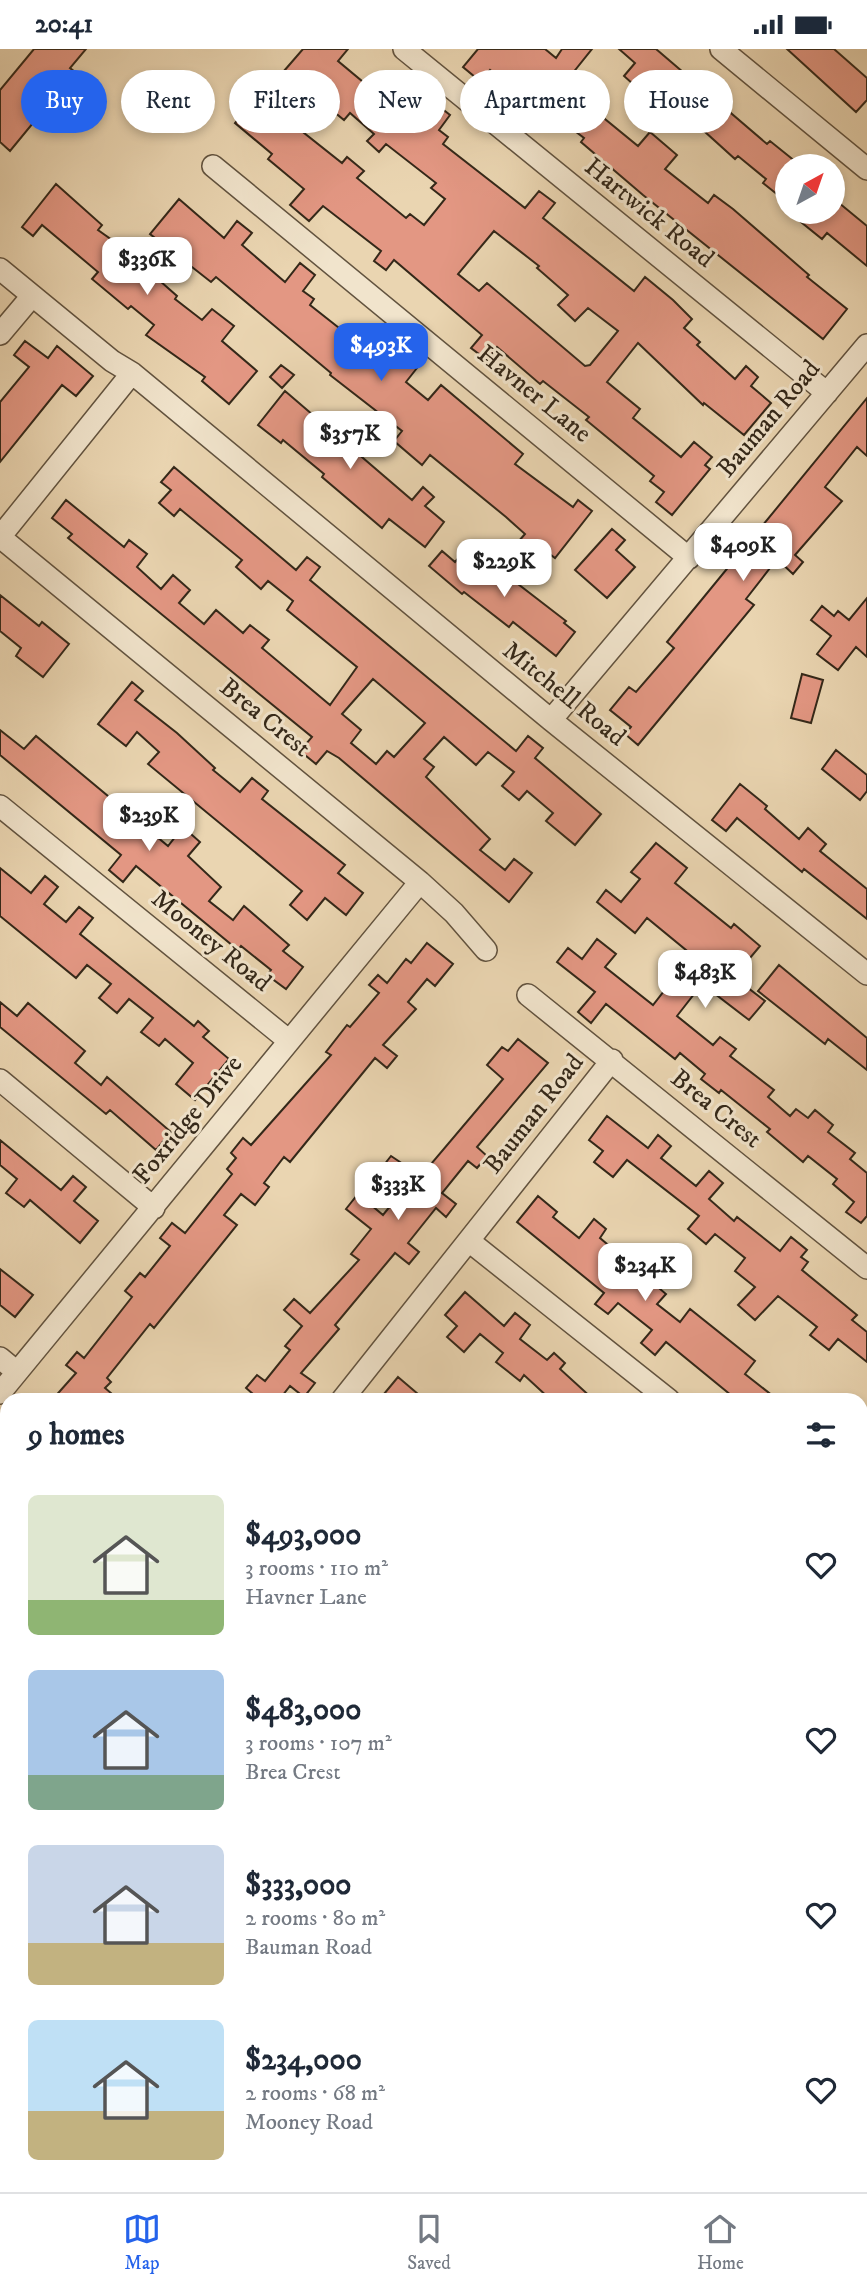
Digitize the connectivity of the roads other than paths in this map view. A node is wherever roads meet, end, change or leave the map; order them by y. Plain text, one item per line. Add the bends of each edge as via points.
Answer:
1 (404, 49) edge
2 (721, 49) edge
3 (213, 166) dead end
4 (867, 169) edge
5 (0, 269) edge
6 (32, 296) junction
7 (0, 334) edge
8 (867, 345) edge
9 (132, 373) junction
10 (827, 393) junction
11 (0, 537) edge
12 (689, 558) junction
13 (551, 720) junction
14 (0, 806) edge
15 (420, 882) junction
16 (486, 950) dead end
17 (867, 974) edge
18 (528, 995) dead end
19 (288, 1039) junction
20 (612, 1060) junction
21 (0, 1080) edge
22 (154, 1208) junction
23 (469, 1241) junction
24 (867, 1268) edge
25 (0, 1358) edge
26 (18, 1372) junction
27 (0, 1393) edge
28 (348, 1393) edge
29 (660, 1393) edge

1 - 10 street, Hartwick Road
2 - 4 street
3 - 12 street, Havner Lane
5 - 6 street, Mitchell Road
6 - 7 street
6 - 9 street, Mitchell Road
8 - 10 street, Bauman Road
9 - 11 street
9 - 13 street, Mitchell Road
10 - 12 street, Bauman Road
11 - 15 street, Brea Crest
12 - 13 street, Bauman Road
13 - 17 street, Mitchell Road
14 - 19 street, Mooney Road
15 - 16 street, Brea Crest
15 - 19 street, Foxridge Drive
18 - 20 street, Brea Crest
19 - 22 street, Foxridge Drive
20 - 23 street, Bauman Road
20 - 24 street, Brea Crest
21 - 22 street
22 - 26 street, Foxridge Drive
23 - 28 street, Bauman Road
23 - 29 street
25 - 26 street
26 - 27 street, Foxridge Drive

